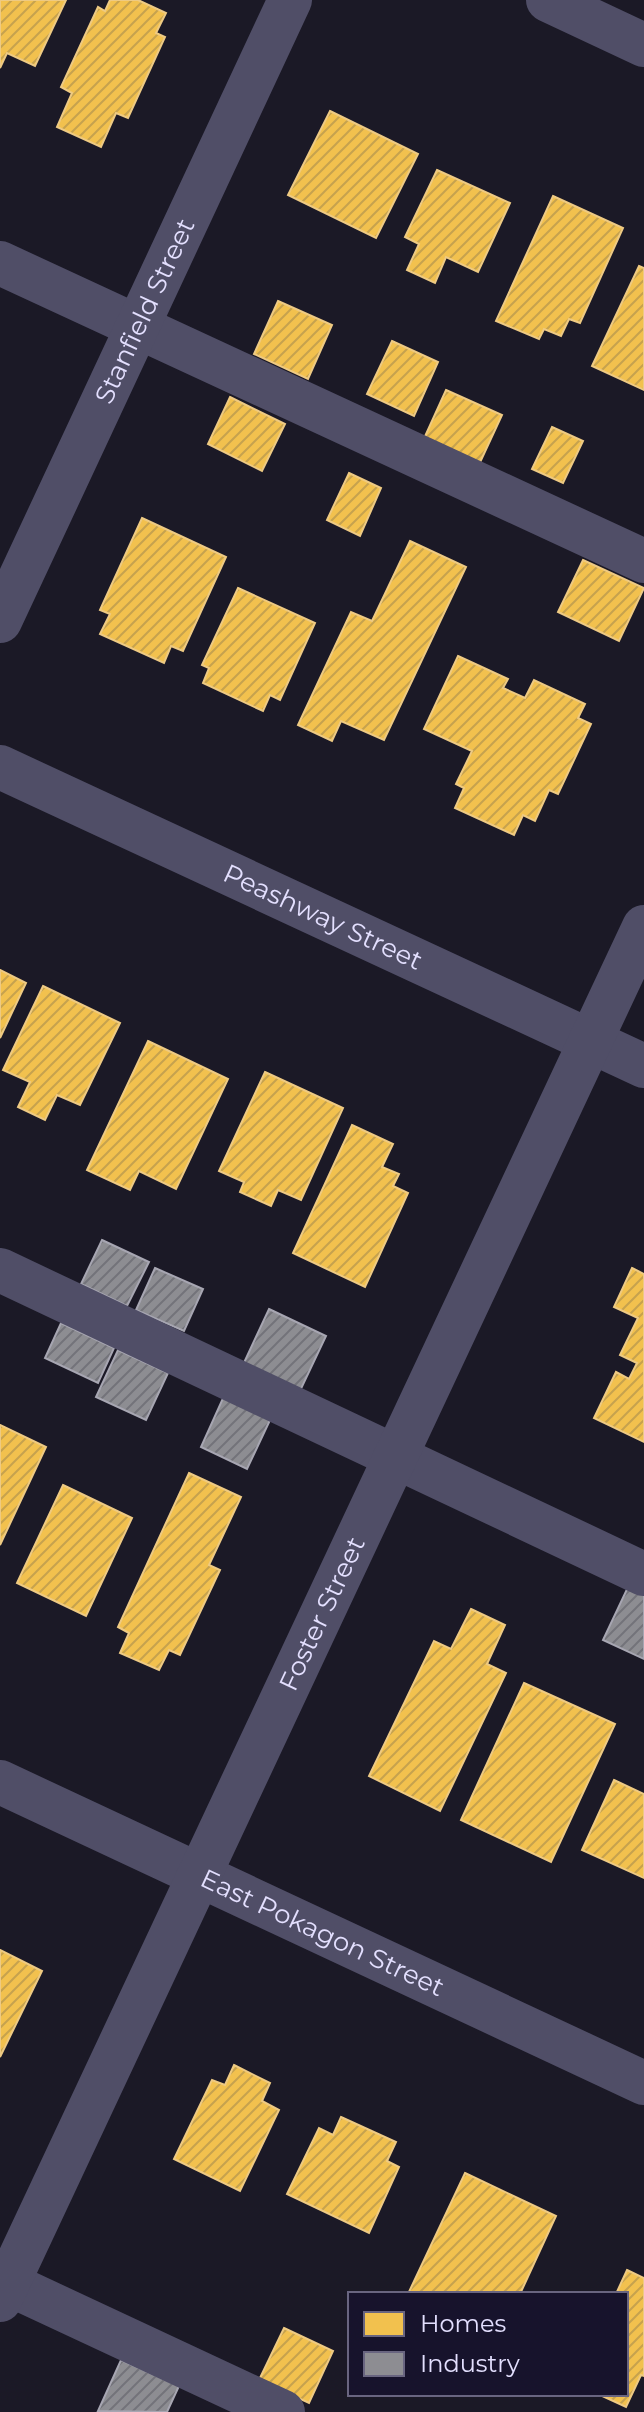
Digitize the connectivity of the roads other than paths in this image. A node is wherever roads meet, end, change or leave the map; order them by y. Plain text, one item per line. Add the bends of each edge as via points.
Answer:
1 (290, 0) edge
2 (548, 0) edge
3 (644, 45) edge
4 (0, 263) edge
5 (136, 327) junction
6 (644, 561) edge
7 (0, 621) edge
8 (0, 767) edge
9 (644, 927) edge
10 (591, 1041) junction
11 (644, 1066) edge
12 (0, 1270) edge
13 (396, 1456) junction
14 (644, 1574) edge
15 (0, 1782) edge
16 (198, 1875) junction
17 (644, 2083) edge
18 (3, 2288) edge
19 (283, 2412) edge

1 - 5 street, Stanfield Street
2 - 3 street
4 - 5 street
5 - 6 street
5 - 7 street, Stanfield Street
8 - 10 street, Peashway Street
9 - 10 street, Foster Street
10 - 11 street, Peashway Street
10 - 13 street, Foster Street
12 - 13 street
13 - 14 street
13 - 16 street, Foster Street
15 - 16 street, East Pokagon Street
16 - 17 street, East Pokagon Street
16 - 18 street, Foster Street
18 - 19 street

